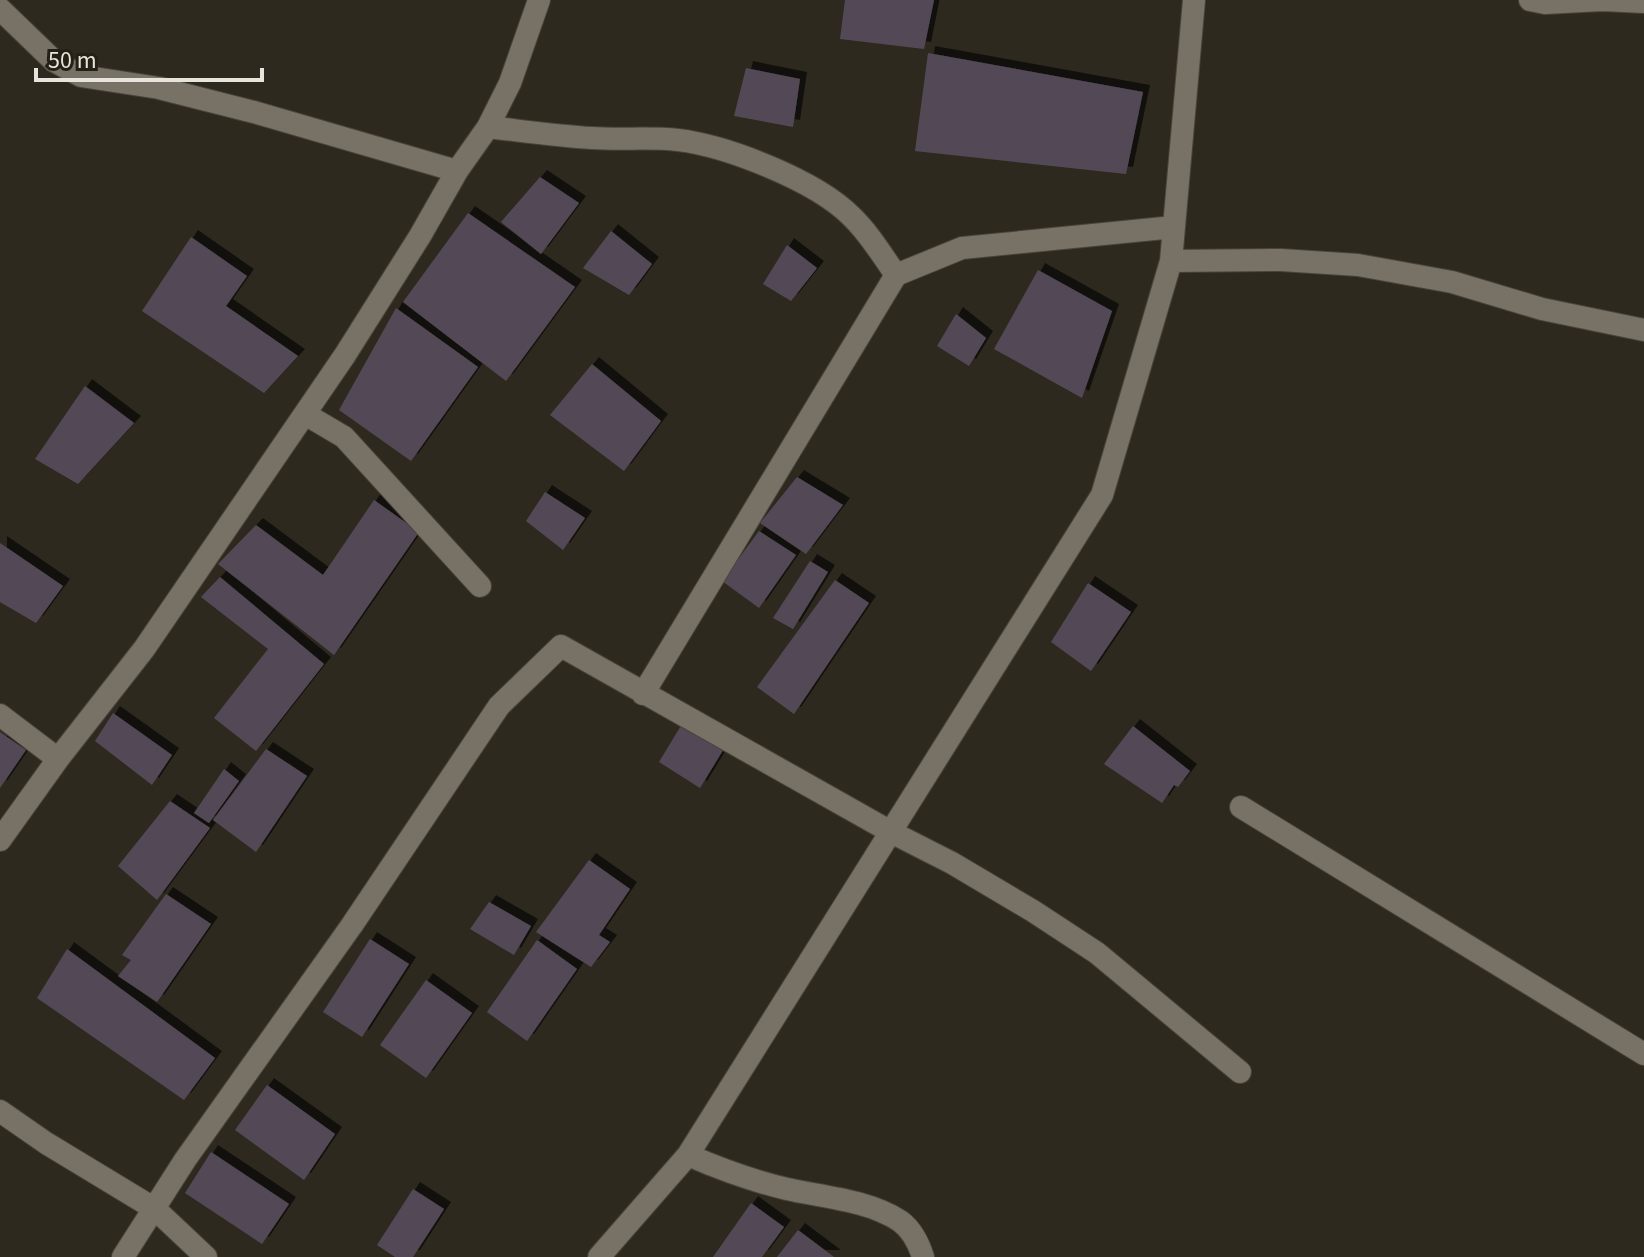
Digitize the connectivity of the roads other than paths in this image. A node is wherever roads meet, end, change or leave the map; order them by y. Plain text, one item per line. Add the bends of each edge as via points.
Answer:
1 (539, 0) edge
2 (1194, 0) edge
3 (1530, 0) edge
4 (1602, 0) edge
5 (1644, 2) edge
6 (0, 9) edge
7 (488, 127) junction
8 (457, 171) junction
9 (1174, 227) junction
10 (1171, 261) junction
11 (896, 275) junction
12 (1644, 330) edge
13 (305, 414) junction
14 (480, 586) dead end
15 (643, 694) junction
16 (0, 715) edge
17 (58, 759) junction
18 (1241, 807) dead end
19 (891, 832) junction
20 (0, 840) edge
21 (1644, 1054) edge
22 (1240, 1072) dead end
23 (0, 1111) edge
24 (688, 1155) junction
25 (155, 1209) junction
26 (123, 1257) edge
27 (206, 1257) edge
28 (599, 1257) edge
29 (923, 1257) edge

1 - 7 street via 510,83
2 - 9 street
3 - 4 street
4 - 5 street
6 - 8 street via 54,61 81,76 173,91
7 - 8 street
7 - 11 street via 679,140 759,164 829,198 852,217
8 - 13 street
9 - 10 street
9 - 11 street via 962,248
10 - 12 street via 1358,265 1452,282 1542,309
10 - 19 street via 1102,495
11 - 15 street
13 - 14 street via 344,437
13 - 17 street via 144,649
15 - 19 street
15 - 25 street via 561,646 499,706
16 - 17 street
17 - 20 street
18 - 21 street
19 - 22 street via 952,863 1097,953
19 - 24 street
23 - 25 street
24 - 28 street
24 - 29 street via 785,1189 874,1209 902,1222
25 - 26 street
25 - 27 street

